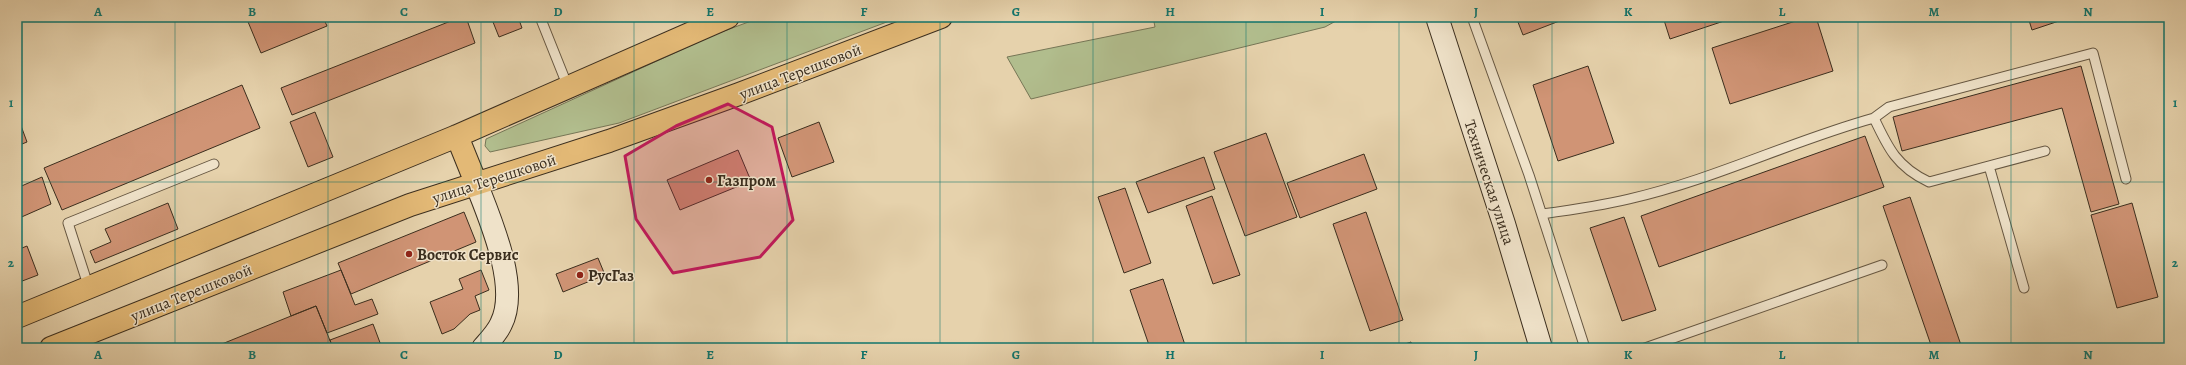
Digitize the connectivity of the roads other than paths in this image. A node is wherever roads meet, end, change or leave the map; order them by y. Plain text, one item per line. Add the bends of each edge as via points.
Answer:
1 (540, 17) edge
2 (728, 17) edge
3 (941, 17) edge
4 (1437, 17) edge
5 (1472, 17) edge
6 (568, 87) junction
7 (1874, 118) junction
8 (457, 136) junction
9 (2045, 150) dead end
10 (214, 164) dead end
11 (1989, 166) junction
12 (2126, 179) dead end
13 (476, 183) junction
14 (1542, 214) junction
15 (1882, 265) dead end
16 (89, 288) junction
17 (2024, 288) dead end
18 (17, 317) edge
19 (51, 348) edge
20 (483, 348) edge
21 (1542, 348) edge
22 (1585, 348) edge
23 (1645, 348) edge

1 - 6 lane
2 - 6 main road
3 - 13 main road, улица Терешковой via 609,141
4 - 21 street, Техническая улица
5 - 14 lane
6 - 8 main road
7 - 11 lane via 1890,152 1914,175 1929,182
7 - 12 lane via 1889,107 2093,53
7 - 14 lane via 1835,129 1703,177 1630,199
8 - 13 main road
8 - 16 main road
9 - 11 lane
10 - 16 lane via 68,223
11 - 17 lane
13 - 19 main road, улица Терешковой via 410,205
13 - 20 street via 496,234 506,277 506,308 502,324
14 - 22 lane
15 - 23 lane
16 - 18 main road

